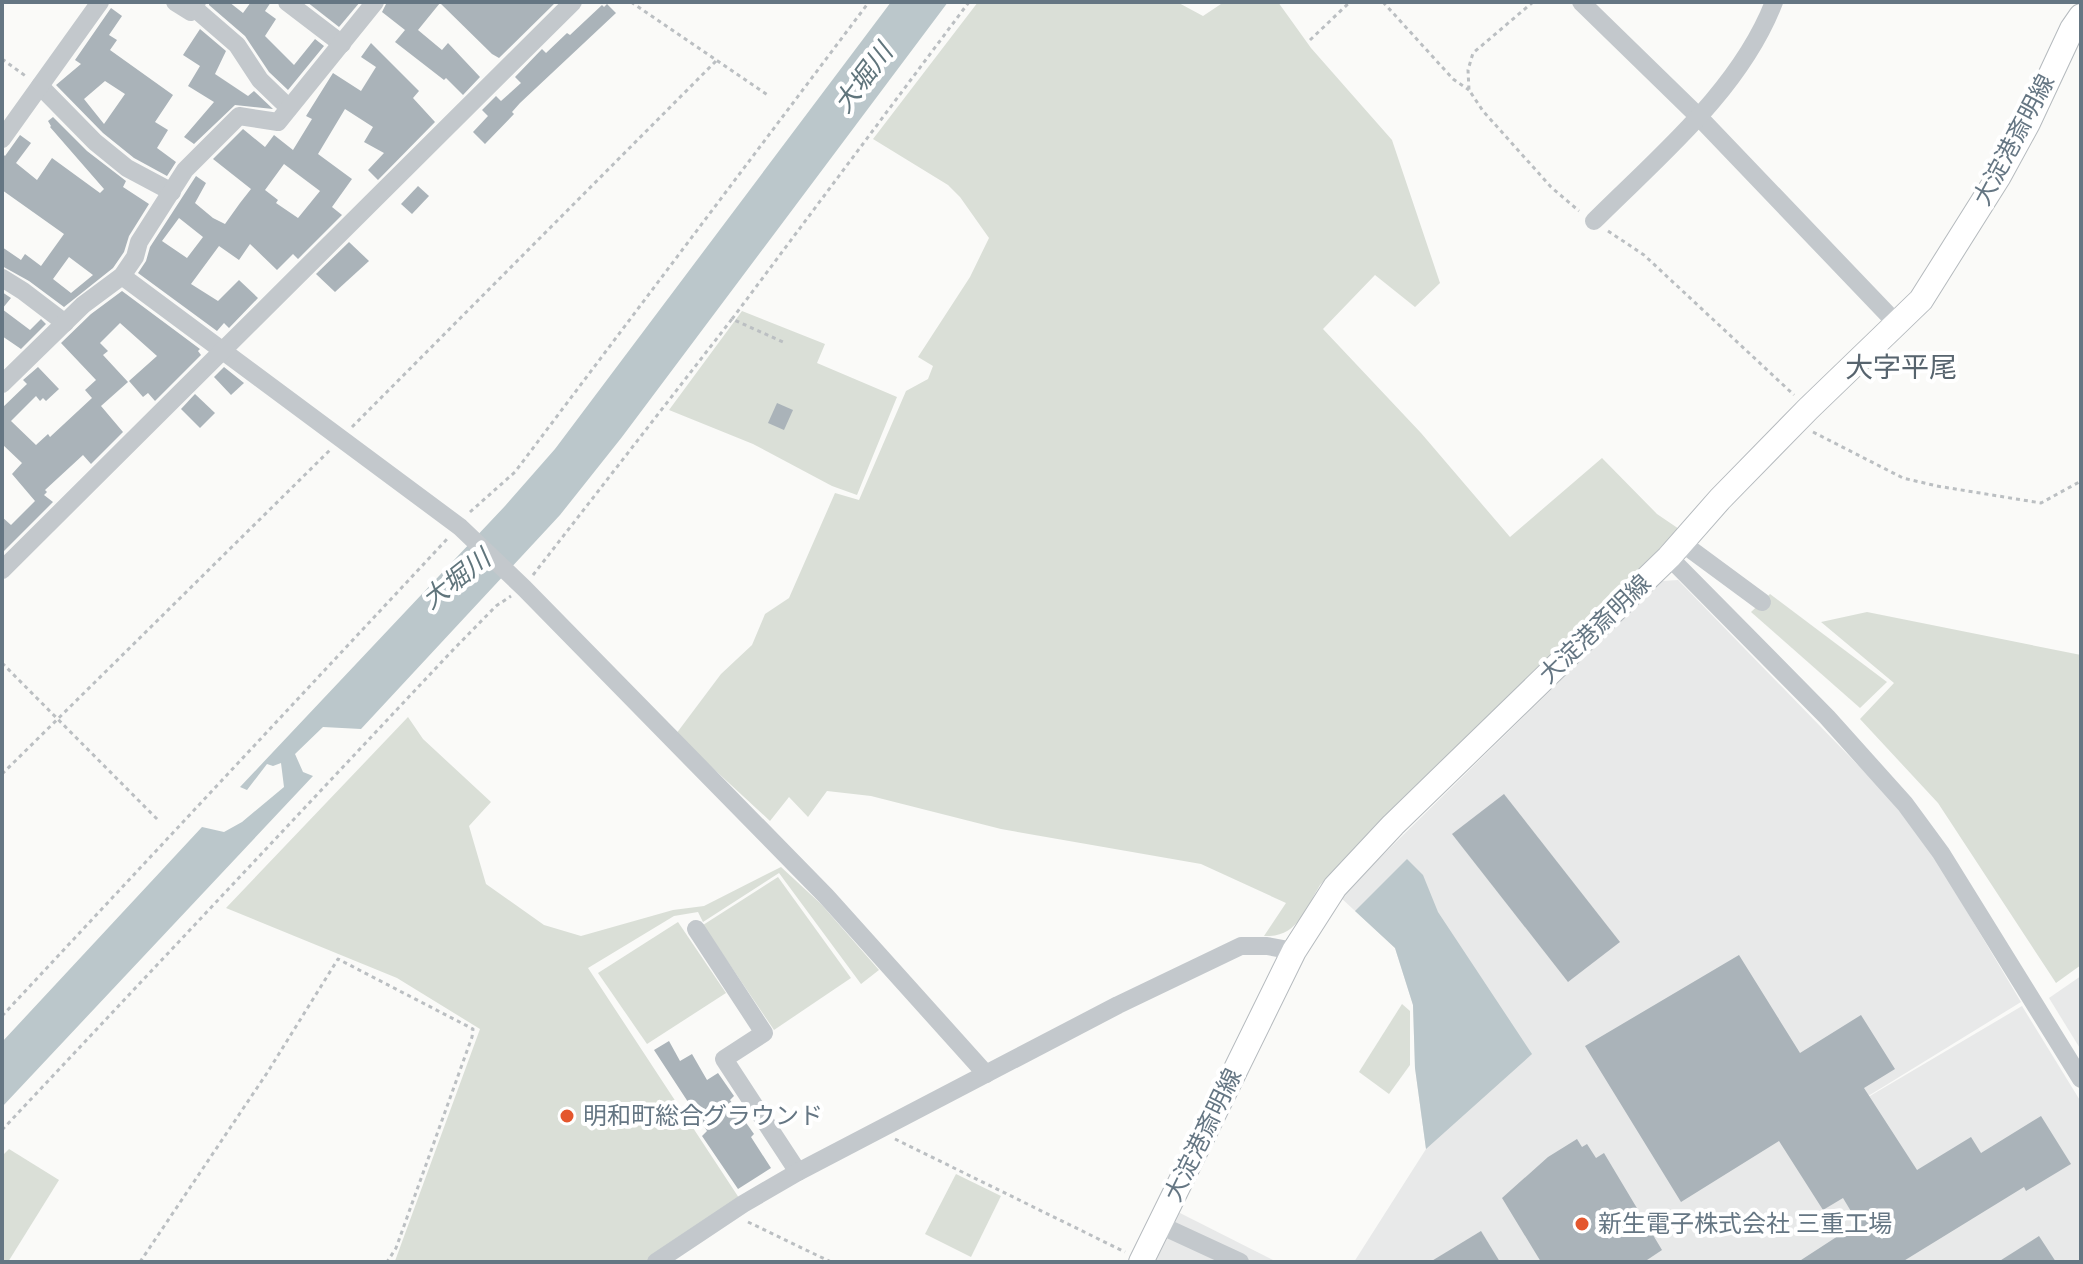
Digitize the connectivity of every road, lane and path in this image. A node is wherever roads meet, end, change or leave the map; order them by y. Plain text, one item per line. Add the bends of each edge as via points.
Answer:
1 (100, 2) edge
2 (287, 2) edge
3 (375, 2) edge
4 (573, 2) edge
5 (631, 2) edge
6 (869, 2) edge
7 (969, 2) edge
8 (1350, 2) edge
9 (1383, 2) edge
10 (1581, 2) edge
11 (1774, 2) edge
12 (187, 5) edge
13 (2081, 16) edge
14 (1310, 40) dead end
15 (342, 44) junction
16 (2, 59) edge
17 (716, 61) junction
18 (40, 86) junction
19 (1469, 90) dead end
20 (769, 96) dead end
21 (289, 108) junction
22 (1698, 116) junction
23 (2, 139) edge
24 (172, 192) junction
25 (1594, 221) dead end
26 (122, 276) junction
27 (2, 278) edge
28 (732, 319) junction
29 (65, 323) junction
30 (1897, 324) junction
31 (783, 342) dead end
32 (222, 350) junction
33 (2, 384) edge
34 (1795, 423) junction
35 (342, 437) junction
36 (2081, 481) edge
37 (458, 525) junction
38 (1676, 550) junction
39 (2, 570) edge
40 (522, 585) junction
41 (1762, 602) dead end
42 (2, 663) edge
43 (56, 720) junction
44 (2, 774) edge
45 (159, 821) dead end
46 (696, 929) dead end
47 (1294, 951) junction
48 (2, 1016) edge
49 (986, 1074) junction
50 (2081, 1079) edge
51 (2, 1130) edge
52 (877, 1130) junction
53 (798, 1172) junction
54 (730, 1212) junction
55 (1160, 1225) junction
56 (1142, 1261) edge
57 (140, 1262) edge
58 (387, 1262) edge
59 (656, 1262) edge
60 (831, 1262) edge
61 (1240, 1262) edge

1 - 18 street
2 - 15 street
3 - 15 street
4 - 32 street
5 - 17 path
6 - 37 path via 515,472
7 - 28 path
8 - 14 path
9 - 19 path
10 - 22 street
11 - 22 street via 1747,56
12 - 21 street via 237,45 260,80
13 - 30 main road, 大淀港斎明線 via 1999,176 1921,300
15 - 21 street
16 - 18 path
17 - 20 path
17 - 35 path
18 - 23 street
18 - 24 street via 127,168
21 - 24 street via 278,122 239,116 185,170
22 - 25 street
22 - 30 street
24 - 26 street
26 - 29 street
26 - 32 street
27 - 29 street
28 - 31 path
28 - 40 path
29 - 33 street
30 - 34 main road, 大淀港斎明線
32 - 35 street
32 - 39 street
34 - 36 path via 1903,478 1937,486 2041,503
34 - 38 main road, 大淀港斎明線
35 - 37 street
35 - 43 path
37 - 40 street
37 - 48 path
38 - 41 street
38 - 47 main road, 大淀港斎明線 via 1347,871
38 - 50 street via 1905,804
40 - 49 street via 826,896
40 - 51 path via 451,652
42 - 43 path
43 - 44 path
43 - 45 path
46 - 53 street via 764,1033 724,1059
47 - 49 street via 1241,946
47 - 55 main road, 大淀港斎明線
49 - 52 street
52 - 53 street
52 - 56 path
53 - 54 street
54 - 59 street
54 - 60 path
55 - 56 main road, 大淀港斎明線
55 - 61 street
57 - 58 path via 338,959 473,1029

